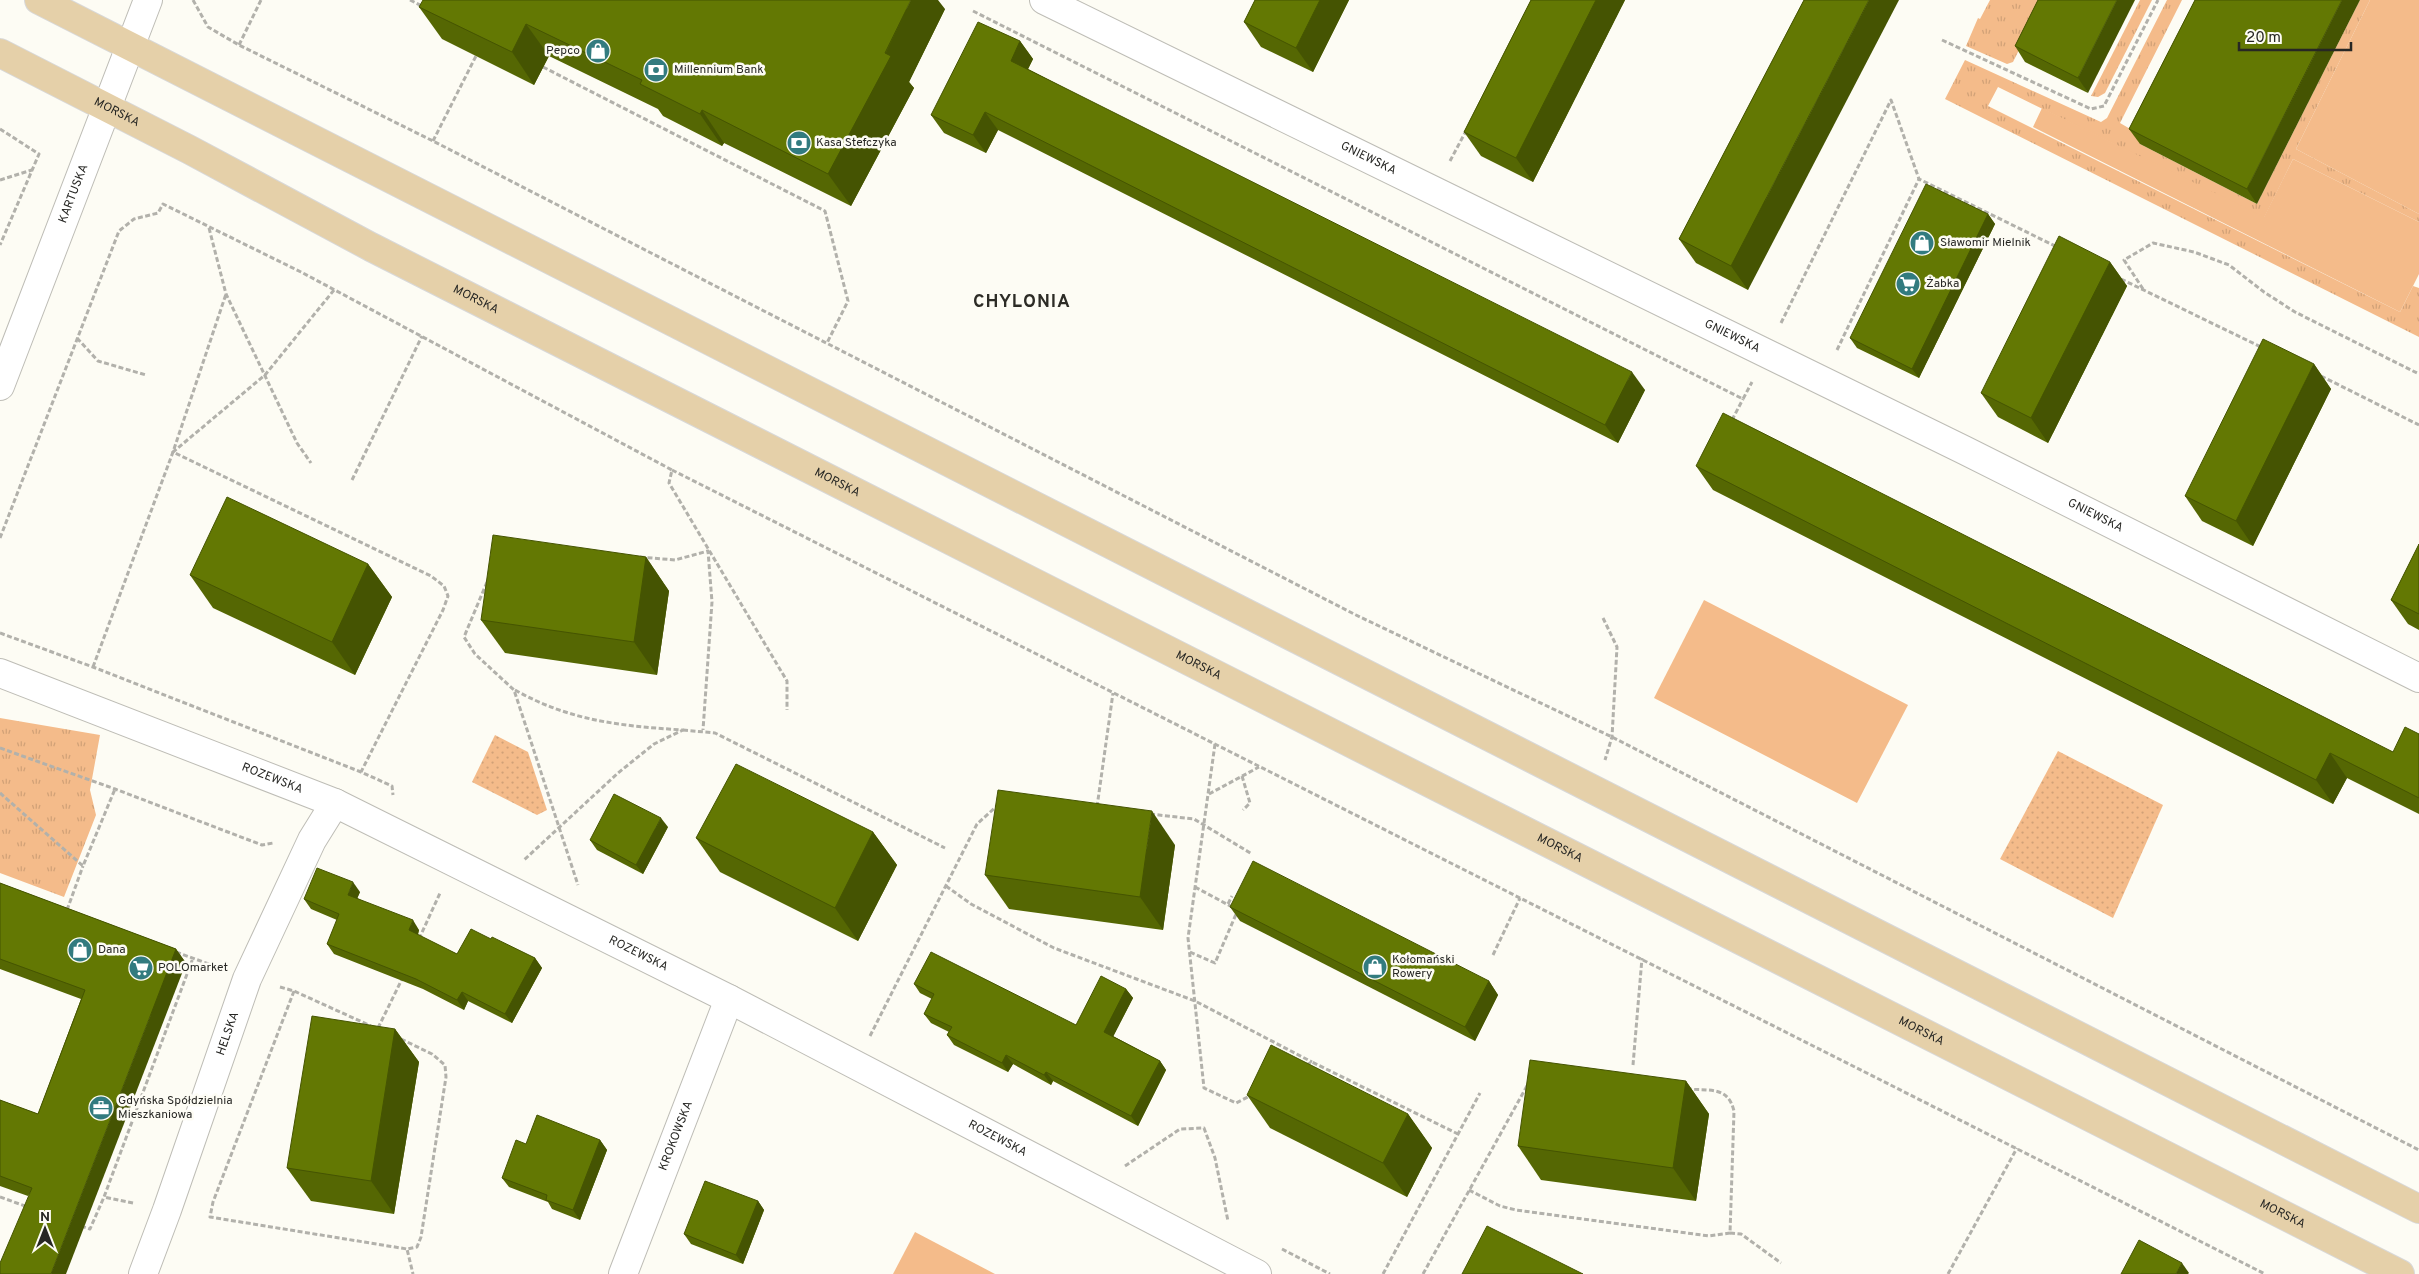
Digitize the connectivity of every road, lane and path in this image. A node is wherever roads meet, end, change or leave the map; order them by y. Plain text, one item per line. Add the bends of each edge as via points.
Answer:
1 (39, 0) edge
2 (148, 0) edge
3 (193, 0) edge
4 (261, 0) edge
5 (410, 0) edge
6 (1044, 0) edge
7 (2158, 0) edge
8 (426, 8) edge
9 (973, 11) dead end
10 (1942, 40) dead end
11 (239, 45) junction
12 (130, 46) junction
13 (0, 54) edge
14 (476, 56) edge
15 (543, 67) edge
16 (106, 109) junction
17 (1471, 121) edge
18 (0, 129) edge
19 (433, 141) junction
20 (1449, 163) dead end
21 (32, 170) junction
22 (1919, 179) junction
23 (0, 180) edge
24 (209, 227) junction
25 (0, 245) edge
26 (2057, 247) junction
27 (2065, 251) edge
28 (2055, 255) edge
29 (2117, 277) dead end
30 (334, 290) junction
31 (2143, 290) junction
32 (226, 294) junction
33 (422, 336) junction
34 (77, 338) junction
35 (827, 343) junction
36 (2267, 350) edge
37 (1766, 353) junction
38 (1834, 356) dead end
39 (2312, 372) edge
40 (2419, 374) edge
41 (146, 375) dead end
42 (264, 375) junction
43 (0, 386) edge
44 (1743, 398) junction
45 (1730, 425) edge
46 (2419, 425) edge
47 (173, 452) junction
48 (311, 463) dead end
49 (672, 470) junction
50 (352, 480) dead end
51 (0, 538) edge
52 (708, 551) junction
53 (636, 556) edge
54 (491, 575) edge
55 (1603, 618) dead end
56 (93, 667) dead end
57 (0, 673) edge
58 (2419, 678) edge
59 (514, 690) junction
60 (1113, 693) junction
61 (787, 710) dead end
62 (683, 730) junction
63 (703, 730) junction
64 (1612, 737) junction
65 (1215, 744) junction
66 (0, 748) edge
67 (1259, 767) junction
68 (1603, 767) dead end
69 (361, 772) dead end
70 (1242, 776) junction
71 (115, 789) junction
72 (0, 793) edge
73 (1208, 794) junction
74 (1007, 802) edge
75 (336, 803) junction
76 (1088, 806) edge
77 (1097, 807) junction
78 (1107, 808) edge
79 (1243, 810) dead end
80 (1146, 813) edge
81 (1204, 825) junction
82 (559, 826) junction
83 (312, 840) junction
84 (945, 848) dead end
85 (1252, 854) dead end
86 (522, 863) dead end
87 (83, 866) junction
88 (946, 886) junction
89 (1195, 888) junction
90 (580, 893) dead end
91 (1232, 896) dead end
92 (1520, 898) junction
93 (1228, 904) junction
94 (67, 910) edge
95 (1189, 952) junction
96 (1493, 955) dead end
97 (193, 958) dead end
98 (1642, 958) junction
99 (294, 990) dead end
100 (729, 999) junction
101 (1195, 1001) junction
102 (378, 1029) edge
103 (387, 1033) edge
104 (396, 1037) edge
105 (866, 1044) dead end
106 (1312, 1062) junction
107 (1632, 1065) dead end
108 (1304, 1067) edge
109 (1532, 1080) edge
110 (1685, 1088) edge
111 (1480, 1093) dead end
112 (1253, 1094) edge
113 (1458, 1134) junction
114 (2016, 1148) junction
115 (2419, 1150) edge
116 (1131, 1172) dead end
117 (1469, 1190) junction
118 (0, 1197) edge
119 (104, 1197) junction
120 (2419, 1209) edge
121 (36, 1210) edge
122 (167, 1210) junction
123 (210, 1217) junction
124 (1228, 1221) dead end
125 (72, 1223) edge
126 (1730, 1233) junction
127 (407, 1249) junction
128 (1781, 1263) dead end
129 (143, 1274) edge
130 (413, 1274) edge
131 (623, 1274) edge
132 (1257, 1274) edge
133 (1383, 1274) edge
134 (1423, 1274) edge
135 (1948, 1274) edge
136 (2265, 1274) edge
137 (2400, 1274) edge

1 - 12 main road
2 - 12 street, KARTUSKA
3 - 11 path via 208,27
4 - 11 path
5 - 8 path
6 - 37 street, GNIEWSKA
7 - 10 path via 2104,106 2091,110
9 - 44 path
11 - 19 path
12 - 16 street, KARTUSKA
12 - 120 main road
13 - 16 main road, MORSKA
14 - 19 path
15 - 35 path via 825,211 848,300
16 - 43 street, KARTUSKA
16 - 137 main road, MORSKA via 190,150 370,247
17 - 20 path
18 - 21 path via 40,154
19 - 35 path
21 - 23 path
21 - 25 path
22 - 26 path
22 - 37 path via 1891,100
22 - 38 path
24 - 30 path
24 - 32 path
24 - 34 path via 163,204 158,212 134,220 119,231
26 - 27 path
26 - 28 path
29 - 31 path
30 - 33 path
30 - 42 path
31 - 36 path
31 - 40 path via 2124,260 2153,243 2194,252 2229,265 2295,312
32 - 42 path
32 - 47 path
33 - 49 path
33 - 50 path
34 - 41 path via 98,361
34 - 51 path
35 - 64 path via 1356,615
37 - 44 path
37 - 58 street, GNIEWSKA
39 - 46 path
42 - 47 path
42 - 48 path via 297,443
44 - 45 path
47 - 56 path
47 - 69 path via 431,576 444,586 448,596 443,610
49 - 52 path via 669,483
49 - 60 path
52 - 53 path via 674,560
52 - 61 path via 787,681
52 - 63 path via 712,602
54 - 59 path via 464,637 475,654
55 - 64 path via 1617,647
57 - 75 street, ROZEWSKA
59 - 62 path via 542,705 580,718 633,727
59 - 82 path
60 - 65 path
60 - 77 path
62 - 63 path
62 - 82 path via 654,744
63 - 84 path via 715,733
64 - 68 path
64 - 115 path
65 - 67 path
65 - 73 path
66 - 71 path
67 - 70 path
67 - 92 path
70 - 73 path
70 - 79 path via 1250,803
71 - 83 path via 262,845
71 - 87 path
72 - 87 path
73 - 81 path
74 - 88 path via 986,813 977,824
75 - 83 street, HELSKA
75 - 100 street, ROZEWSKA
76 - 77 path
77 - 78 path
80 - 81 path via 1194,819
81 - 85 path
81 - 89 path
82 - 86 path
82 - 90 path
83 - 122 street, HELSKA via 247,979
87 - 94 path
88 - 101 path via 971,904 1054,948
88 - 105 path
89 - 93 path
89 - 95 path
91 - 93 path
92 - 96 path
92 - 98 path
93 - 95 path via 1238,910 1215,964
95 - 101 path
97 - 119 path
98 - 107 path
98 - 114 path
99 - 123 path
100 - 131 street, KROKOWSKA
100 - 132 street, ROZEWSKA
101 - 106 path
101 - 112 path via 1204,1088 1236,1103
102 - 103 path
104 - 127 path via 432,1054 445,1065 446,1077 421,1238 416,1247
106 - 108 path
106 - 113 path
109 - 117 path
110 - 126 path via 1725,1093 1731,1100 1734,1111
111 - 113 path
113 - 133 path
114 - 135 path
114 - 136 path
116 - 124 path via 1123,1168 1180,1129 1204,1128
117 - 126 path via 1500,1206 1516,1210 1708,1236
117 - 134 path
118 - 121 path
119 - 122 path
119 - 125 path via 90,1229
122 - 123 path
122 - 129 street, HELSKA
123 - 127 path
126 - 128 path via 1741,1234
127 - 130 path

